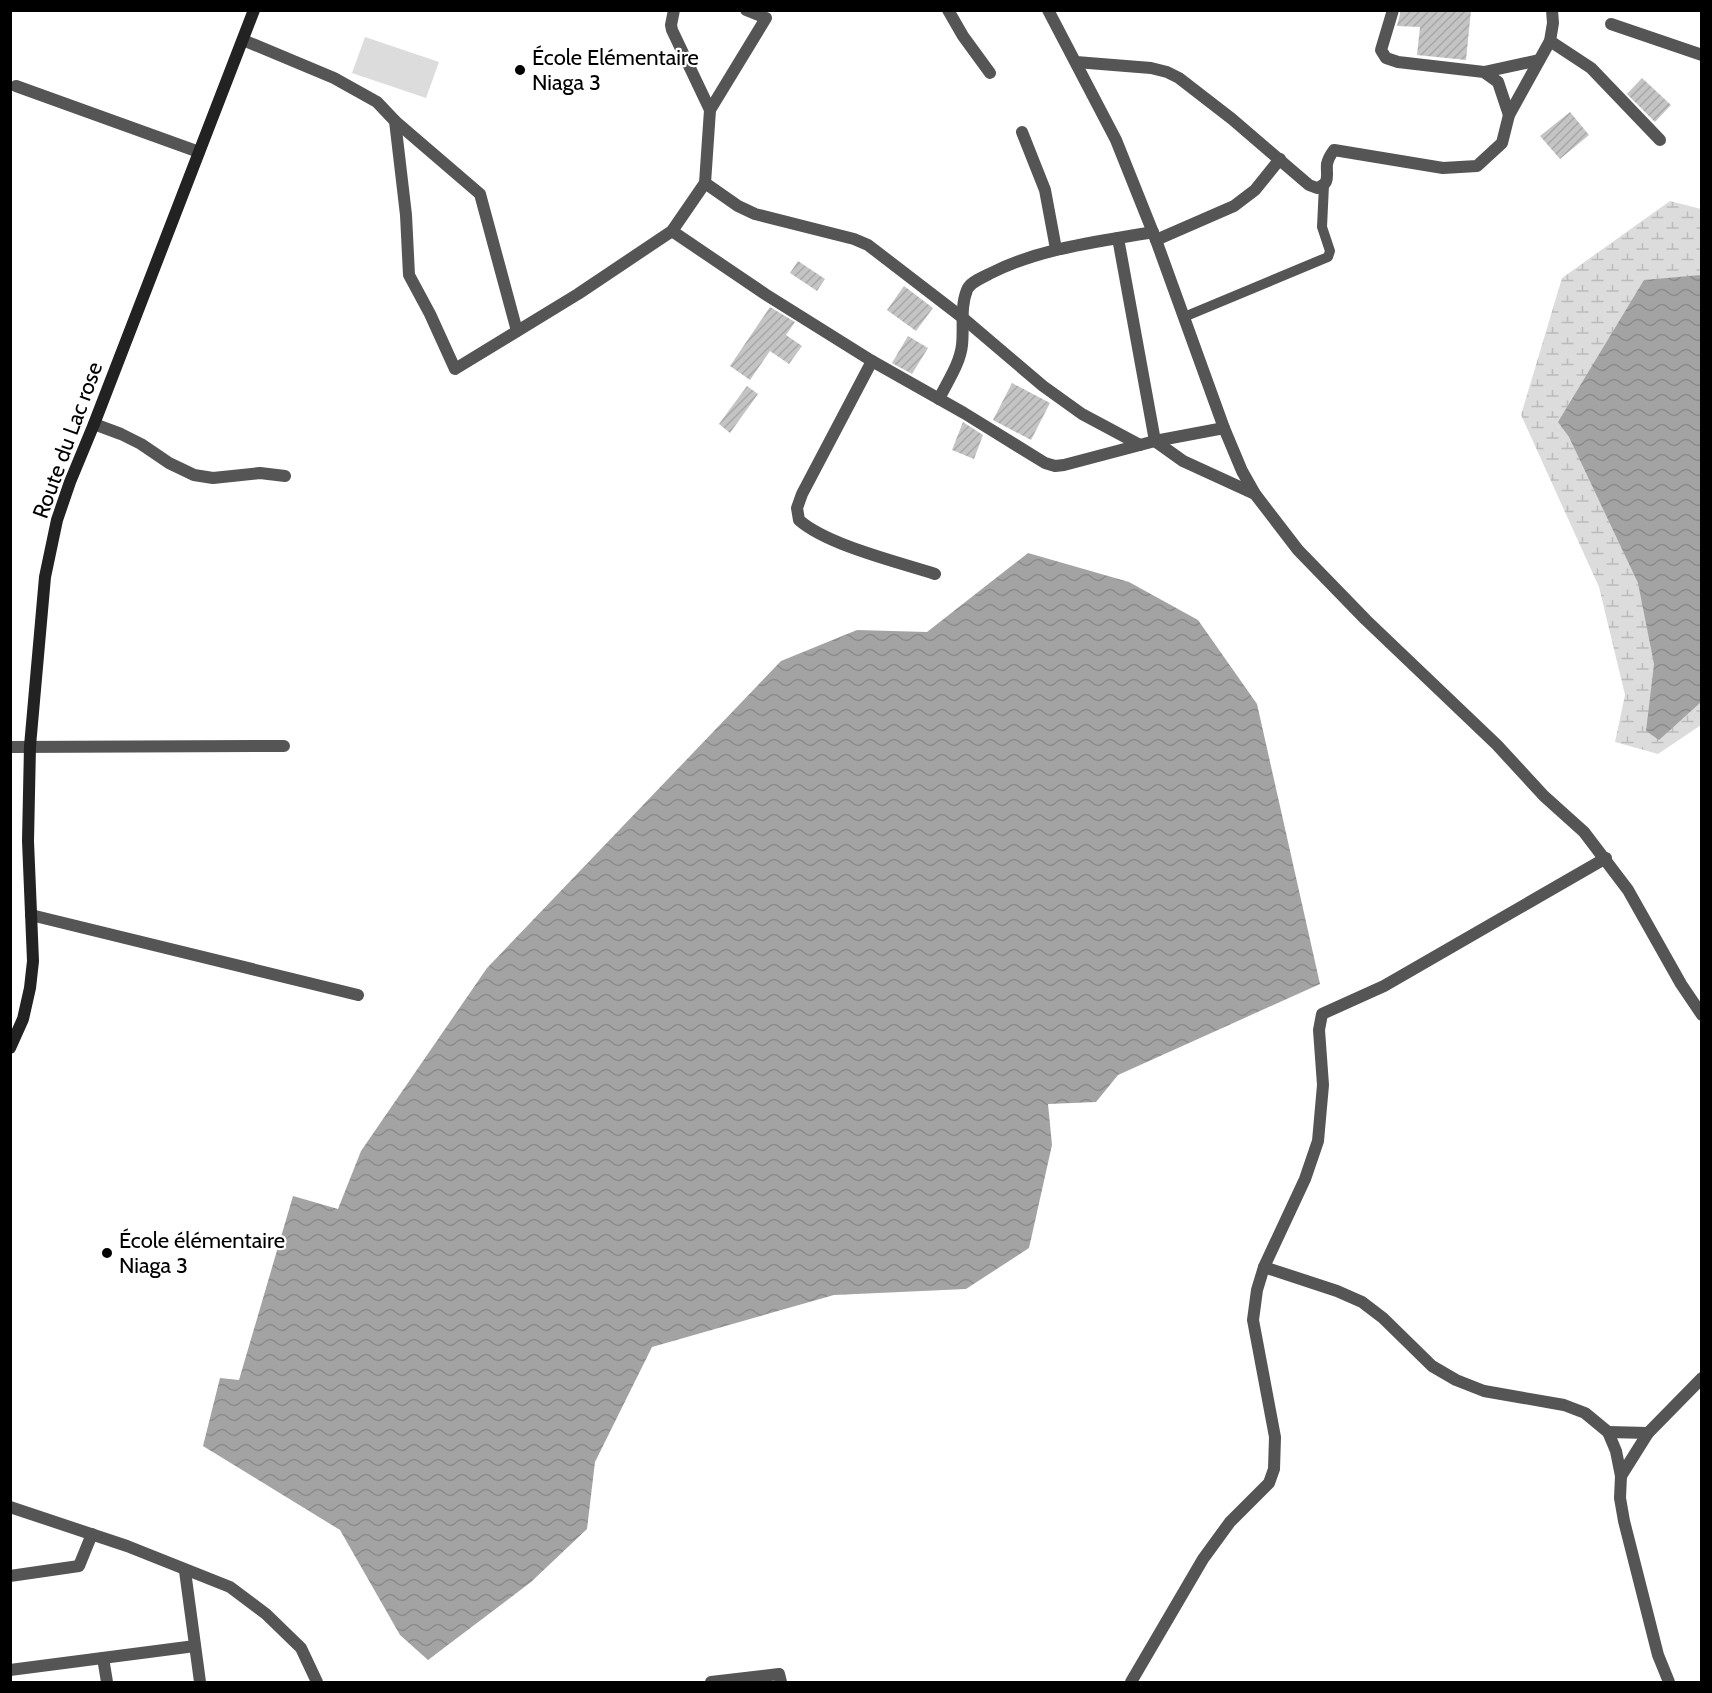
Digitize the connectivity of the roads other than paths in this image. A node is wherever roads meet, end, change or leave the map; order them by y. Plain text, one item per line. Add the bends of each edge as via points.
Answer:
1 (254, 10) edge
2 (674, 10) edge
3 (746, 10) edge
4 (948, 10) edge
5 (1048, 10) edge
6 (1393, 10) edge
7 (1552, 10) edge
8 (1611, 24) dead end
9 (243, 40) junction
10 (1550, 41) junction
11 (1700, 52) edge
12 (1539, 60) junction
13 (1076, 62) junction
14 (990, 72) dead end
15 (1484, 72) junction
16 (16, 86) dead end
17 (710, 110) junction
18 (1509, 115) junction
19 (395, 121) junction
20 (1022, 132) dead end
21 (1660, 140) dead end
22 (199, 152) junction
23 (1280, 159) junction
24 (705, 183) junction
25 (1324, 186) junction
26 (672, 231) junction
27 (1155, 236) junction
28 (1119, 238) junction
29 (1056, 249) junction
30 (1184, 317) junction
31 (963, 318) junction
32 (517, 331) junction
33 (872, 362) junction
34 (939, 399) junction
35 (94, 424) junction
36 (1224, 428) junction
37 (1155, 441) junction
38 (1140, 445) junction
39 (285, 476) dead end
40 (1255, 494) junction
41 (934, 574) dead end
42 (30, 746) junction
43 (284, 746) dead end
44 (10, 747) edge
45 (1606, 858) junction
46 (31, 915) junction
47 (358, 995) dead end
48 (1701, 1015) edge
49 (10, 1048) edge
50 (1264, 1267) junction
51 (1701, 1378) edge
52 (1608, 1432) junction
53 (1648, 1433) junction
54 (1621, 1476) junction
55 (10, 1507) edge
56 (92, 1534) junction
57 (185, 1571) junction
58 (10, 1576) edge
59 (195, 1646) junction
60 (103, 1658) junction
61 (10, 1670) edge
62 (107, 1683) edge
63 (200, 1683) edge
64 (317, 1683) edge
65 (711, 1683) edge
66 (781, 1683) edge
67 (1131, 1683) edge
68 (1669, 1683) edge

1 - 9 main road, Route du Lac rose
2 - 17 street via 670,25
3 - 17 street via 766,18
4 - 14 street
5 - 13 street
6 - 15 street via 1382,50 1386,58
7 - 10 street
8 - 11 street
9 - 19 street via 334,78 377,102
9 - 22 main road, Route du Lac rose
10 - 12 street
10 - 21 street via 1591,68
12 - 15 street
12 - 18 street
13 - 23 street via 1167,72
13 - 27 street via 1116,140
15 - 18 street via 1498,82
16 - 22 street
17 - 24 street
18 - 25 street via 1502,143 1477,166 1443,168 1334,150 1327,161 1329,178
19 - 32 street via 480,194
19 - 32 street via 409,275 455,369
20 - 29 street via 1045,190
22 - 35 main road, Route du Lac rose
23 - 25 street via 1309,185 1317,189
23 - 27 street via 1255,190 1234,206
24 - 26 street
24 - 31 street via 754,214 868,245
25 - 30 lane via 1322,227 1330,251 1328,257
26 - 32 street
26 - 33 street
27 - 28 street
27 - 30 street
28 - 29 street
28 - 37 street
29 - 31 street via 1011,262 975,281 968,288
30 - 36 street
31 - 34 street via 960,356
31 - 38 street via 1082,414
33 - 34 street
33 - 41 street via 802,494 797,508 799,520 807,528 837,541
34 - 38 street via 1055,466
35 - 39 street via 121,434 194,475
35 - 42 main road, Route du Lac rose via 57,520 48,566
36 - 37 street
36 - 40 street
37 - 38 street
37 - 40 street via 1183,461
40 - 45 street via 1298,550
42 - 43 street
42 - 44 street
42 - 46 main road, Route du Lac rose
45 - 48 street
45 - 50 street via 1384,986 1322,1014 1319,1030 1323,1085 1317,1141 1305,1179
46 - 47 street
46 - 49 main road, Route du Lac rose via 30,988 23,1019
50 - 52 street via 1362,1302 1432,1366 1456,1380 1484,1390 1564,1405 1585,1413
50 - 67 street via 1253,1320 1275,1437 1274,1469 1269,1483 1230,1521 1203,1559
51 - 53 street
52 - 53 street
52 - 54 street
53 - 54 street
54 - 68 street via 1624,1521 1658,1655
55 - 56 street
56 - 57 street
56 - 58 street via 79,1566
57 - 59 street
57 - 64 street via 230,1587 266,1614 301,1648
59 - 60 street
59 - 63 street
60 - 61 street
60 - 62 street
65 - 66 street via 779,1674

